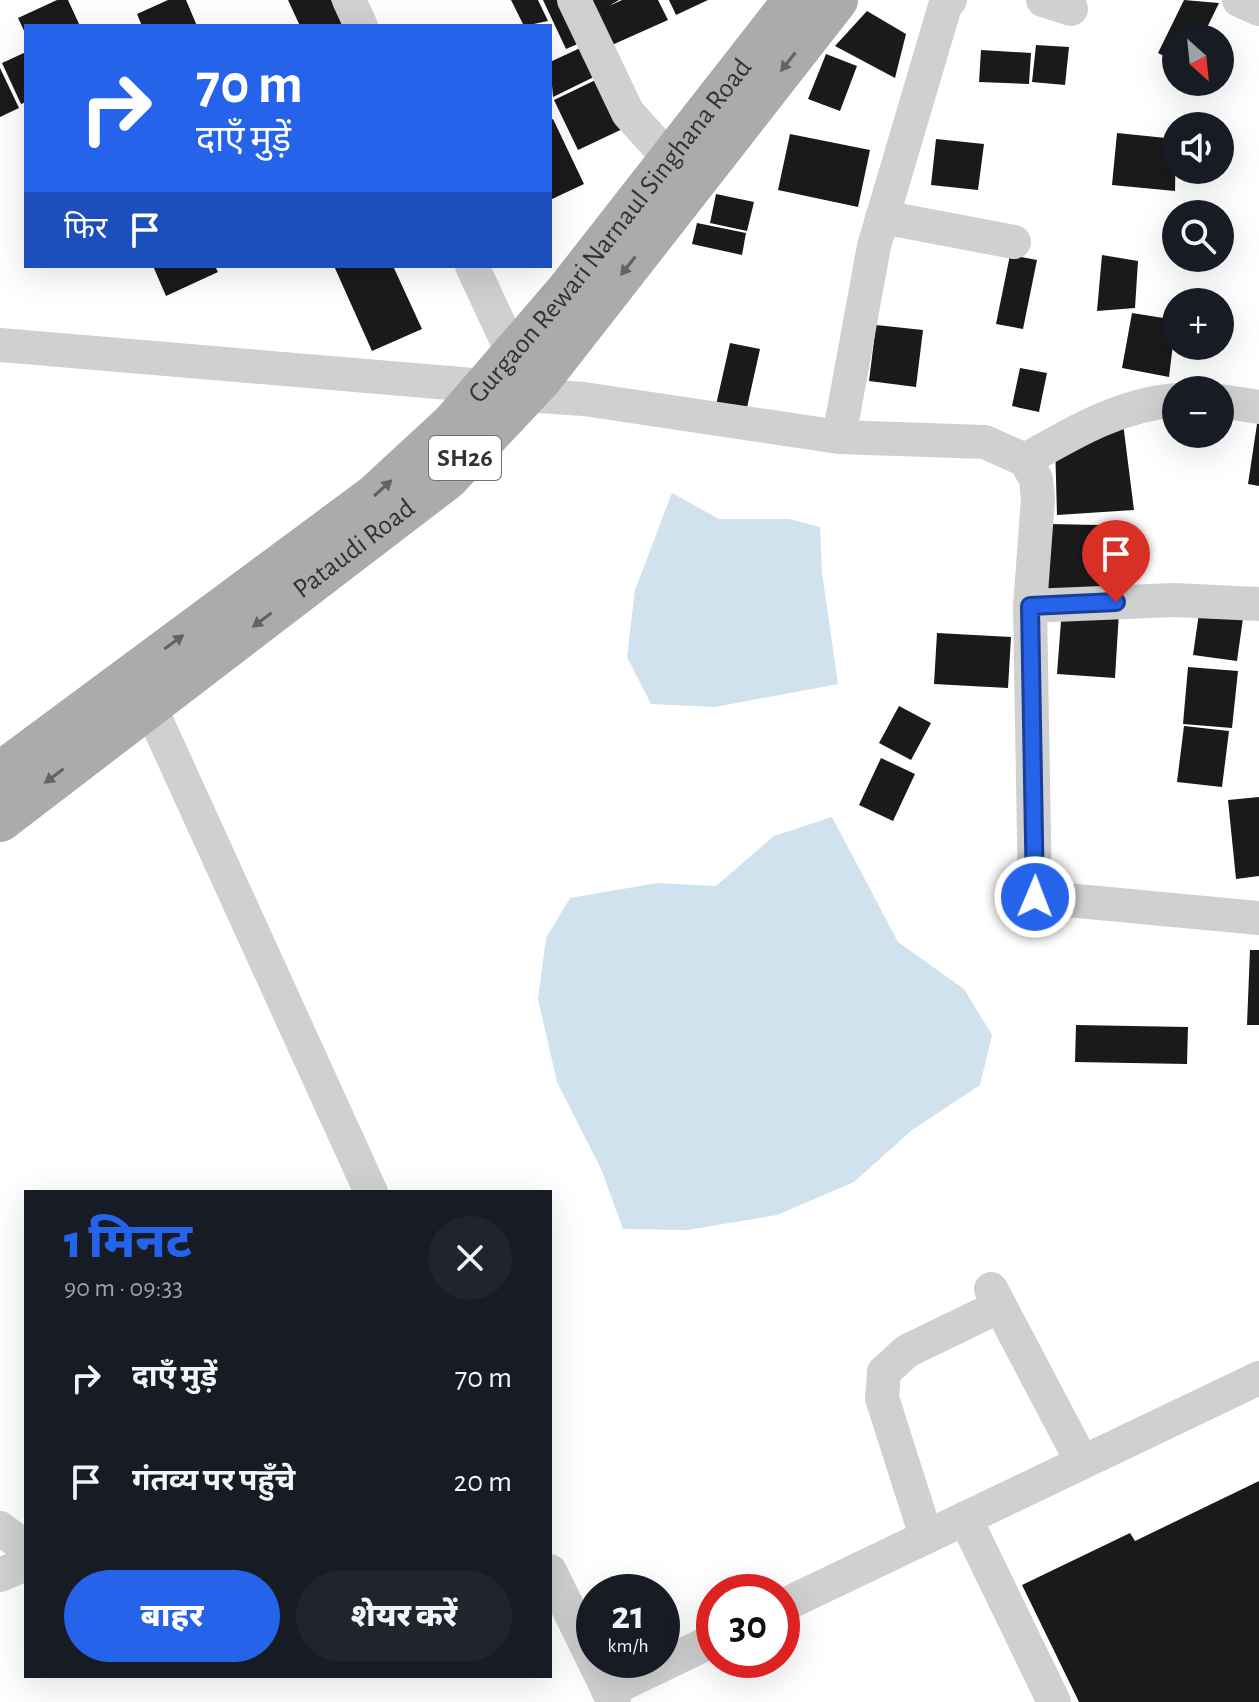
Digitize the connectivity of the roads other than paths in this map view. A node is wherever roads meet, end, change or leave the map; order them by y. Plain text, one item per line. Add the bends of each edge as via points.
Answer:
1 (349, 0) edge
2 (574, 0) edge
3 (795, 0) edge
4 (836, 0) edge
5 (950, 0) edge
6 (1239, 0) edge
7 (1259, 9) edge
8 (360, 24) edge
9 (681, 172) junction
10 (882, 217) junction
11 (1014, 242) dead end
12 (473, 268) edge
13 (0, 345) edge
14 (507, 378) junction
15 (1162, 401) edge
16 (1234, 403) edge
17 (1259, 407) edge
18 (839, 437) junction
19 (1025, 460) junction
20 (1259, 604) edge
21 (1030, 606) junction
22 (142, 688) junction
23 (0, 774) edge
24 (0, 820) edge
25 (1259, 918) edge
26 (370, 1190) edge
27 (1259, 1378) edge
28 (1081, 1460) junction
29 (965, 1518) junction
30 (0, 1528) edge
31 (926, 1536) junction
32 (24, 1546) edge
33 (24, 1565) edge
34 (0, 1575) edge
35 (552, 1575) edge
36 (800, 1597) edge
37 (696, 1650) edge
38 (611, 1697) edge
39 (1054, 1702) edge

1 - 8 street
2 - 9 street via 628,113
3 - 9 main road, Gurgaon Rewari Narnaul Singhana Road / SH26
4 -> 9 main road, SH26
5 - 10 street
6 - 7 street
9 - 14 main road, Gurgaon Rewari Narnaul Singhana Road / SH26 via 567,292
10 - 11 street
10 - 18 street
12 - 14 street
13 - 14 street
14 - 18 street via 584,399
14 - 22 main road, Gurgaon Rewari Narnaul Singhana Road / SH26 via 375,496
15 - 19 street via 1117,412
16 - 17 street
18 - 19 street via 985,442
19 - 21 street via 1036,479 1038,499
20 - 21 street via 1174,600
21 - 25 street via 1035,897
22 - 23 main road, Gurgaon Rewari Narnaul Singhana Road / SH26
22 -> 24 main road, SH26
22 - 26 street
27 - 28 street
28 - 29 street
28 - 31 street via 996,1298 907,1351 884,1372 882,1398
29 - 31 street
29 - 39 street
30 - 32 street
31 - 36 street
33 - 34 street
35 - 38 street
37 - 38 street

